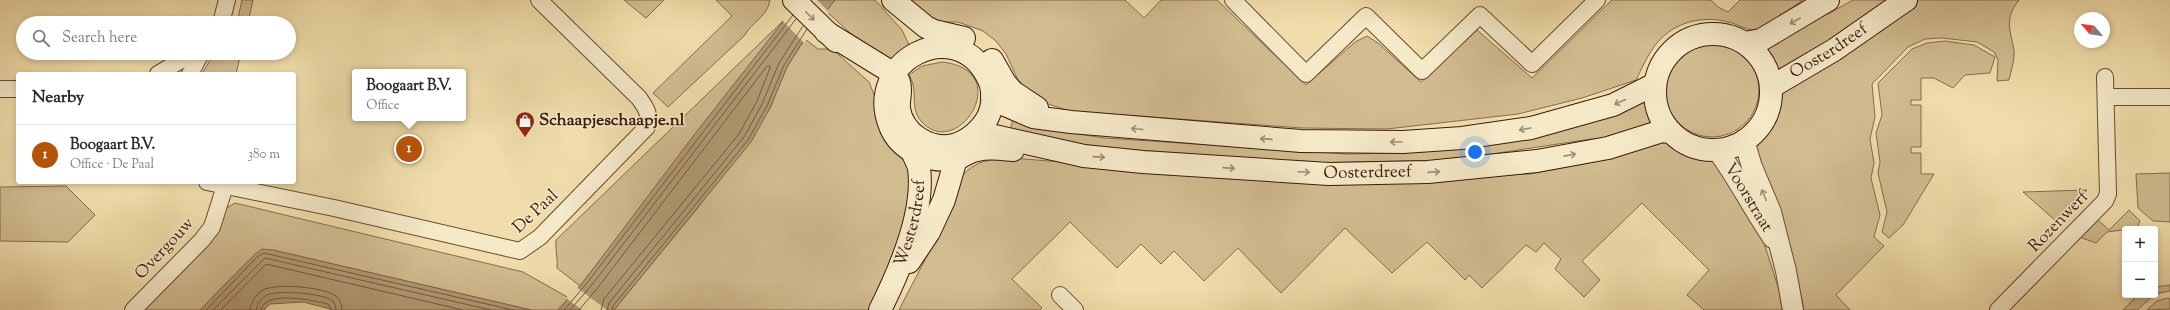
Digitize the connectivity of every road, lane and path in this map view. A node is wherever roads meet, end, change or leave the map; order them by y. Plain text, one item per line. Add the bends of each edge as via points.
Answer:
1 (227, 0) edge
2 (539, 0) edge
3 (794, 0) edge
4 (883, 0) edge
5 (893, 0) edge
6 (1233, 0) edge
7 (1597, 0) edge
8 (1828, 0) edge
9 (1906, 0) edge
10 (223, 16) edge
11 (931, 40) junction
12 (1745, 43) junction
13 (181, 60) edge
14 (197, 60) edge
15 (161, 72) edge
16 (191, 72) edge
17 (2105, 77) dead end
18 (889, 82) junction
19 (1655, 84) junction
20 (1771, 88) junction
21 (0, 89) edge
22 (16, 89) edge
23 (992, 96) junction
24 (2106, 97) junction
25 (2170, 97) edge
26 (1071, 122) junction
27 (1671, 132) junction
28 (1744, 140) junction
29 (960, 149) junction
30 (1717, 150) junction
31 (912, 151) junction
32 (216, 184) edge
33 (225, 186) junction
34 (1779, 246) junction
35 (1060, 295) dead end
36 (884, 301) edge
37 (133, 310) edge
38 (1075, 310) edge
39 (1793, 310) edge
40 (1998, 310) edge

1 - 10 street
2 - 33 street, De Paal via 639,98 650,118 647,127 534,243 520,251 509,250 334,208
3 -> 18 main road via 880,82
4 - 11 main road
5 - 11 main road via 918,23
6 - 7 street via 1306,74 1366,16 1422,71 1480,15 1532,64
8 -> 12 main road via 1761,40
9 - 20 main road, Oosterdreef via 1834,50
11 - 18 main road via 911,56
11 - 23 main road via 937,47 956,49 972,57 982,66 989,78
11 - 26 main road, Oosterdreef via 960,36 980,47 992,59 1005,83 1022,100
12 - 19 main road via 1730,36 1713,34 1691,38 1669,54 1660,68
12 - 20 main road via 1767,70
13 - 15 street
14 - 16 street
17 - 24 street, Rozenwerf
18 - 29 main road via 899,83 899,110 907,128 914,135 927,142
18 - 31 main road via 885,110 891,129
19 -> 26 main road, Oosterdreef via 1613,105 1532,128 1462,138 1403,142 1301,141
19 - 27 main road via 1657,110
20 - 28 main road via 1769,106 1762,123
21 - 22 street
23 - 26 main road, Oosterdreef via 998,102 1032,117
23 - 29 main road via 988,116
24 - 25 street
24 - 40 street, Rozenwerf via 2108,194 2105,201
29 -> 27 main road, Oosterdreef via 1061,152 1143,162 1329,174 1428,172 1537,162 1608,148 1662,131
27 - 30 main road via 1684,142 1700,148
28 - 30 main road via 1734,146
34 -> 28 street, Voorstraat via 1772,212 1752,167
29 - 31 main road via 921,156
29 - 36 main road, Westerdreef via 929,232
30 - 34 street, Voorstraat
31 - 36 main road, Westerdreef via 919,168 916,214
32 - 33 street, De Paal
33 - 37 street, Overgouw via 212,227
34 - 39 street, Voorstraat
35 - 38 street

